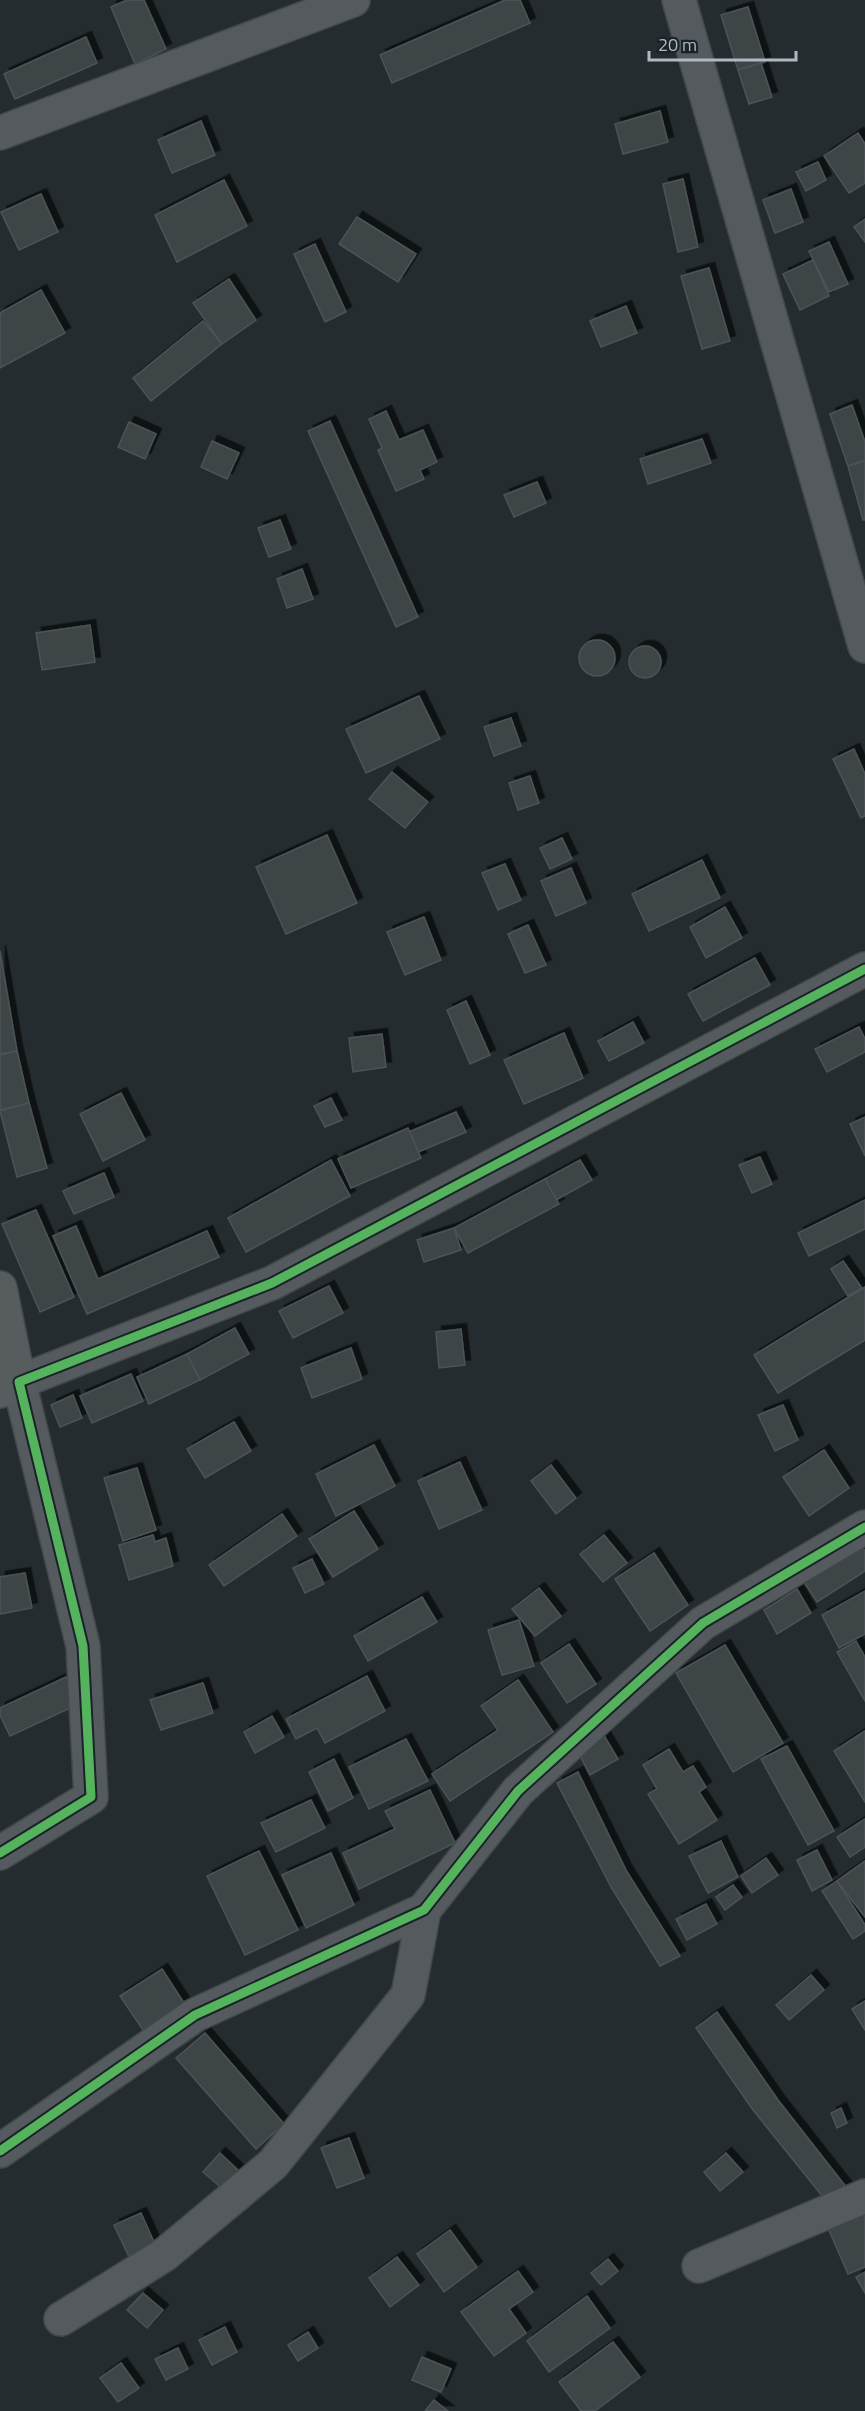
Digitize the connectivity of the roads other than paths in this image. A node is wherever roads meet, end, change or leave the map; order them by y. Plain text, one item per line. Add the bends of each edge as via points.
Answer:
1 (353, 0) edge
2 (679, 0) edge
3 (0, 133) edge
4 (865, 646) edge
5 (865, 969) edge
6 (0, 1288) edge
7 (9, 1386) edge
8 (865, 1527) edge
9 (0, 1853) edge
10 (424, 1910) junction
11 (0, 2151) edge
12 (865, 2196) edge
13 (699, 2266) dead end
14 (61, 2319) dead end

1 - 3 street
2 - 4 street
5 - 7 street via 272,1283
6 - 7 main road
7 - 9 street via 83,1646 91,1797
8 - 10 street via 703,1623 518,1791
10 - 11 street via 195,2015
10 - 14 street via 408,1995 273,2164 164,2255
12 - 13 street

